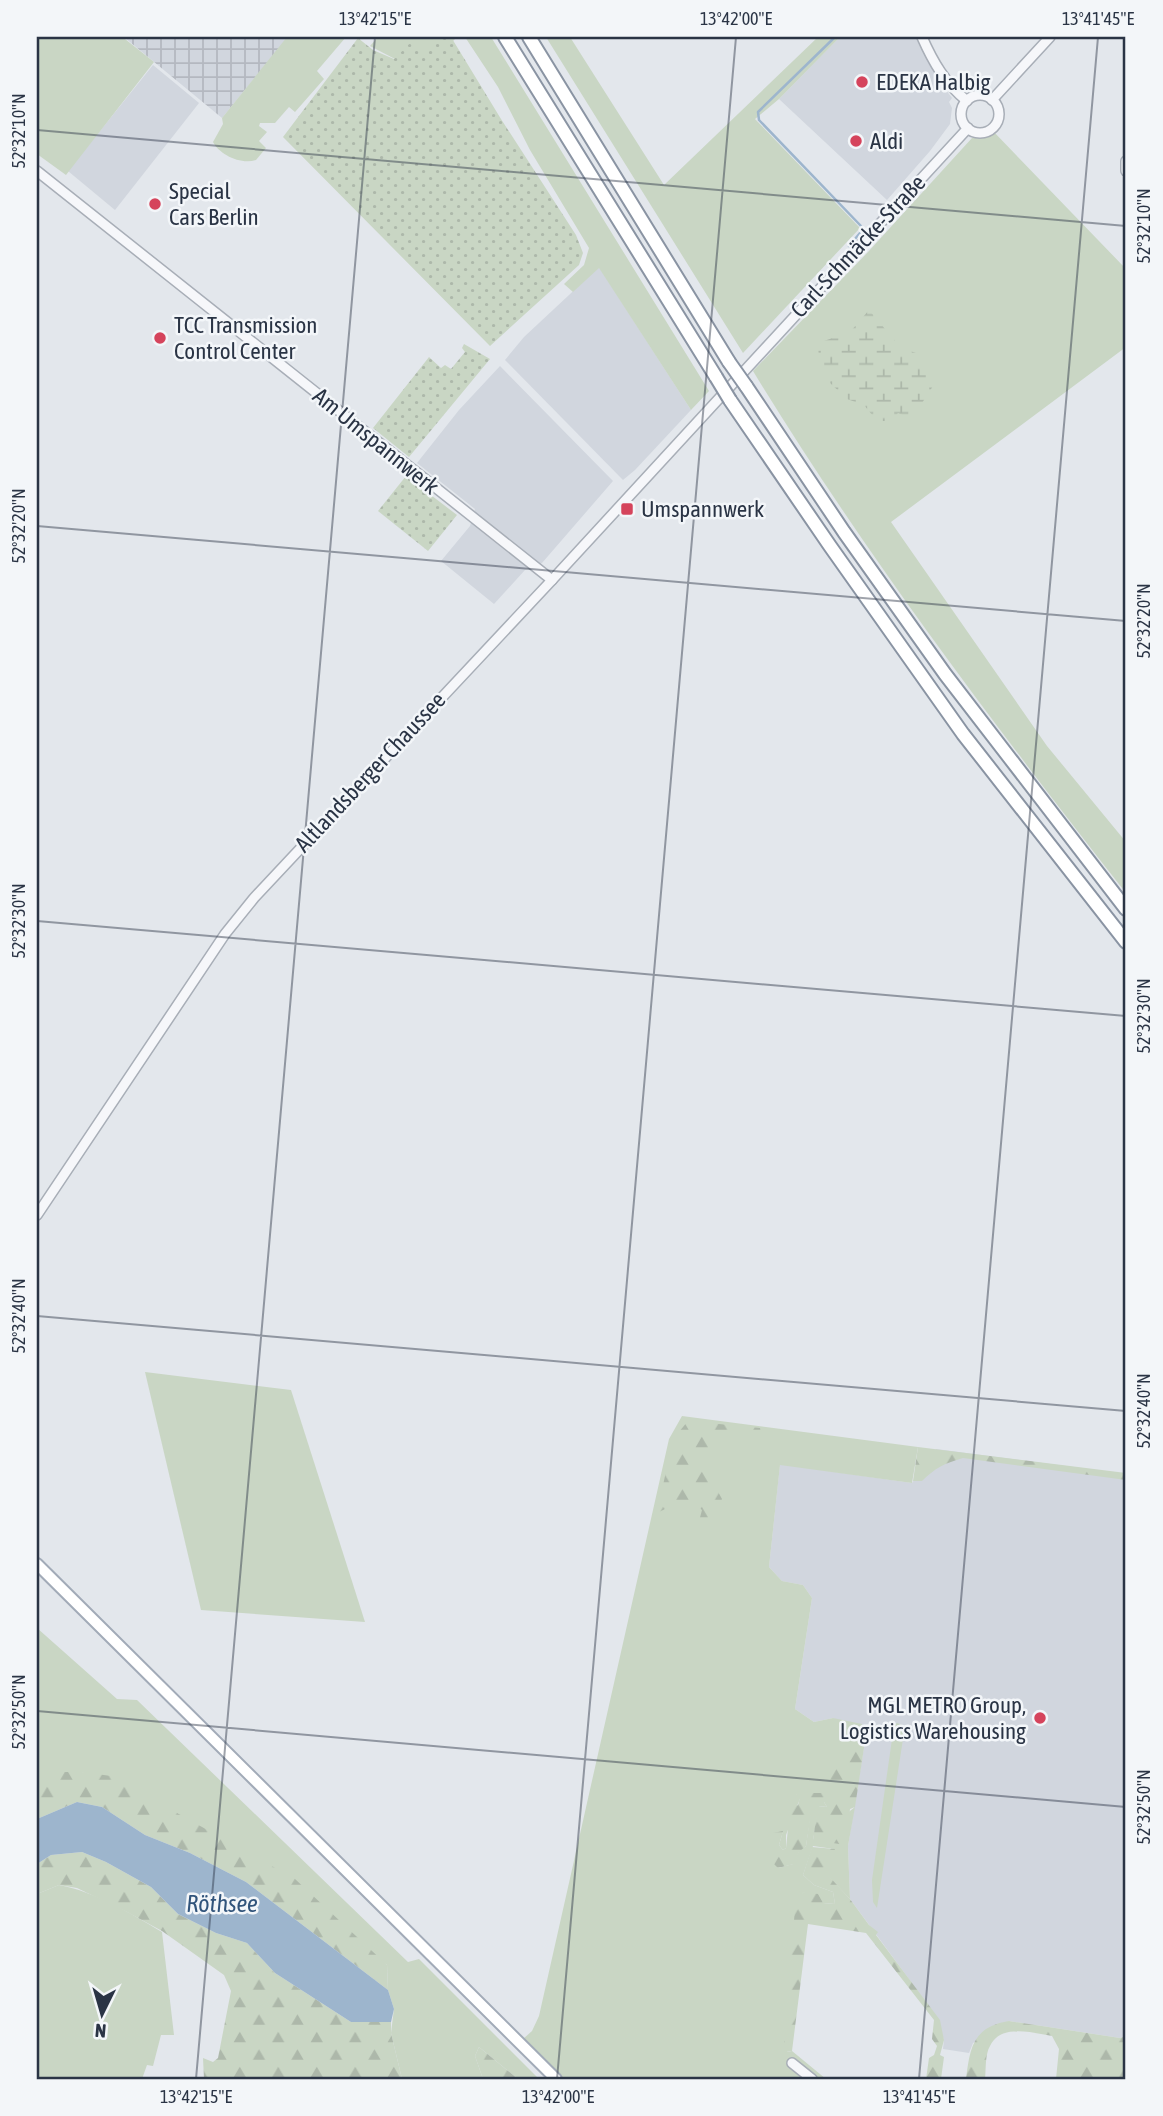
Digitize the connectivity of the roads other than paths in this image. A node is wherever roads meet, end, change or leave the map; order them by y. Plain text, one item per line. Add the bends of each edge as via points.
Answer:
1 (505, 37) edge
2 (529, 37) edge
3 (922, 37) edge
4 (1050, 37) edge
5 (992, 100) junction
6 (967, 101) junction
7 (968, 128) junction
8 (1126, 161) edge
9 (1126, 171) edge
10 (37, 172) edge
11 (748, 365) joint
12 (552, 580) junction
13 (1126, 909) edge
14 (1126, 942) edge
15 (37, 1215) edge
16 (37, 1564) edge
17 (792, 2063) dead end
18 (556, 2079) edge
19 (812, 2079) edge

1 - 14 highway, bridge via 730,400 830,546 963,734
2 - 13 highway, bridge via 729,362 844,532 945,674
3 - 6 street via 946,82
4 - 5 street
5 - 6 street via 981,95
5 - 7 street via 998,109 995,125 981,133
6 - 7 street via 961,114
7 - 11 street, Carl-Schmäcke-Straße
8 - 9 street
10 - 12 street, Am Umspannwerk
11 - 12 street, Altlandsberger Chaussee
12 - 15 street, Altlandsberger Chaussee via 240,915
16 - 18 main road
17 - 19 street

